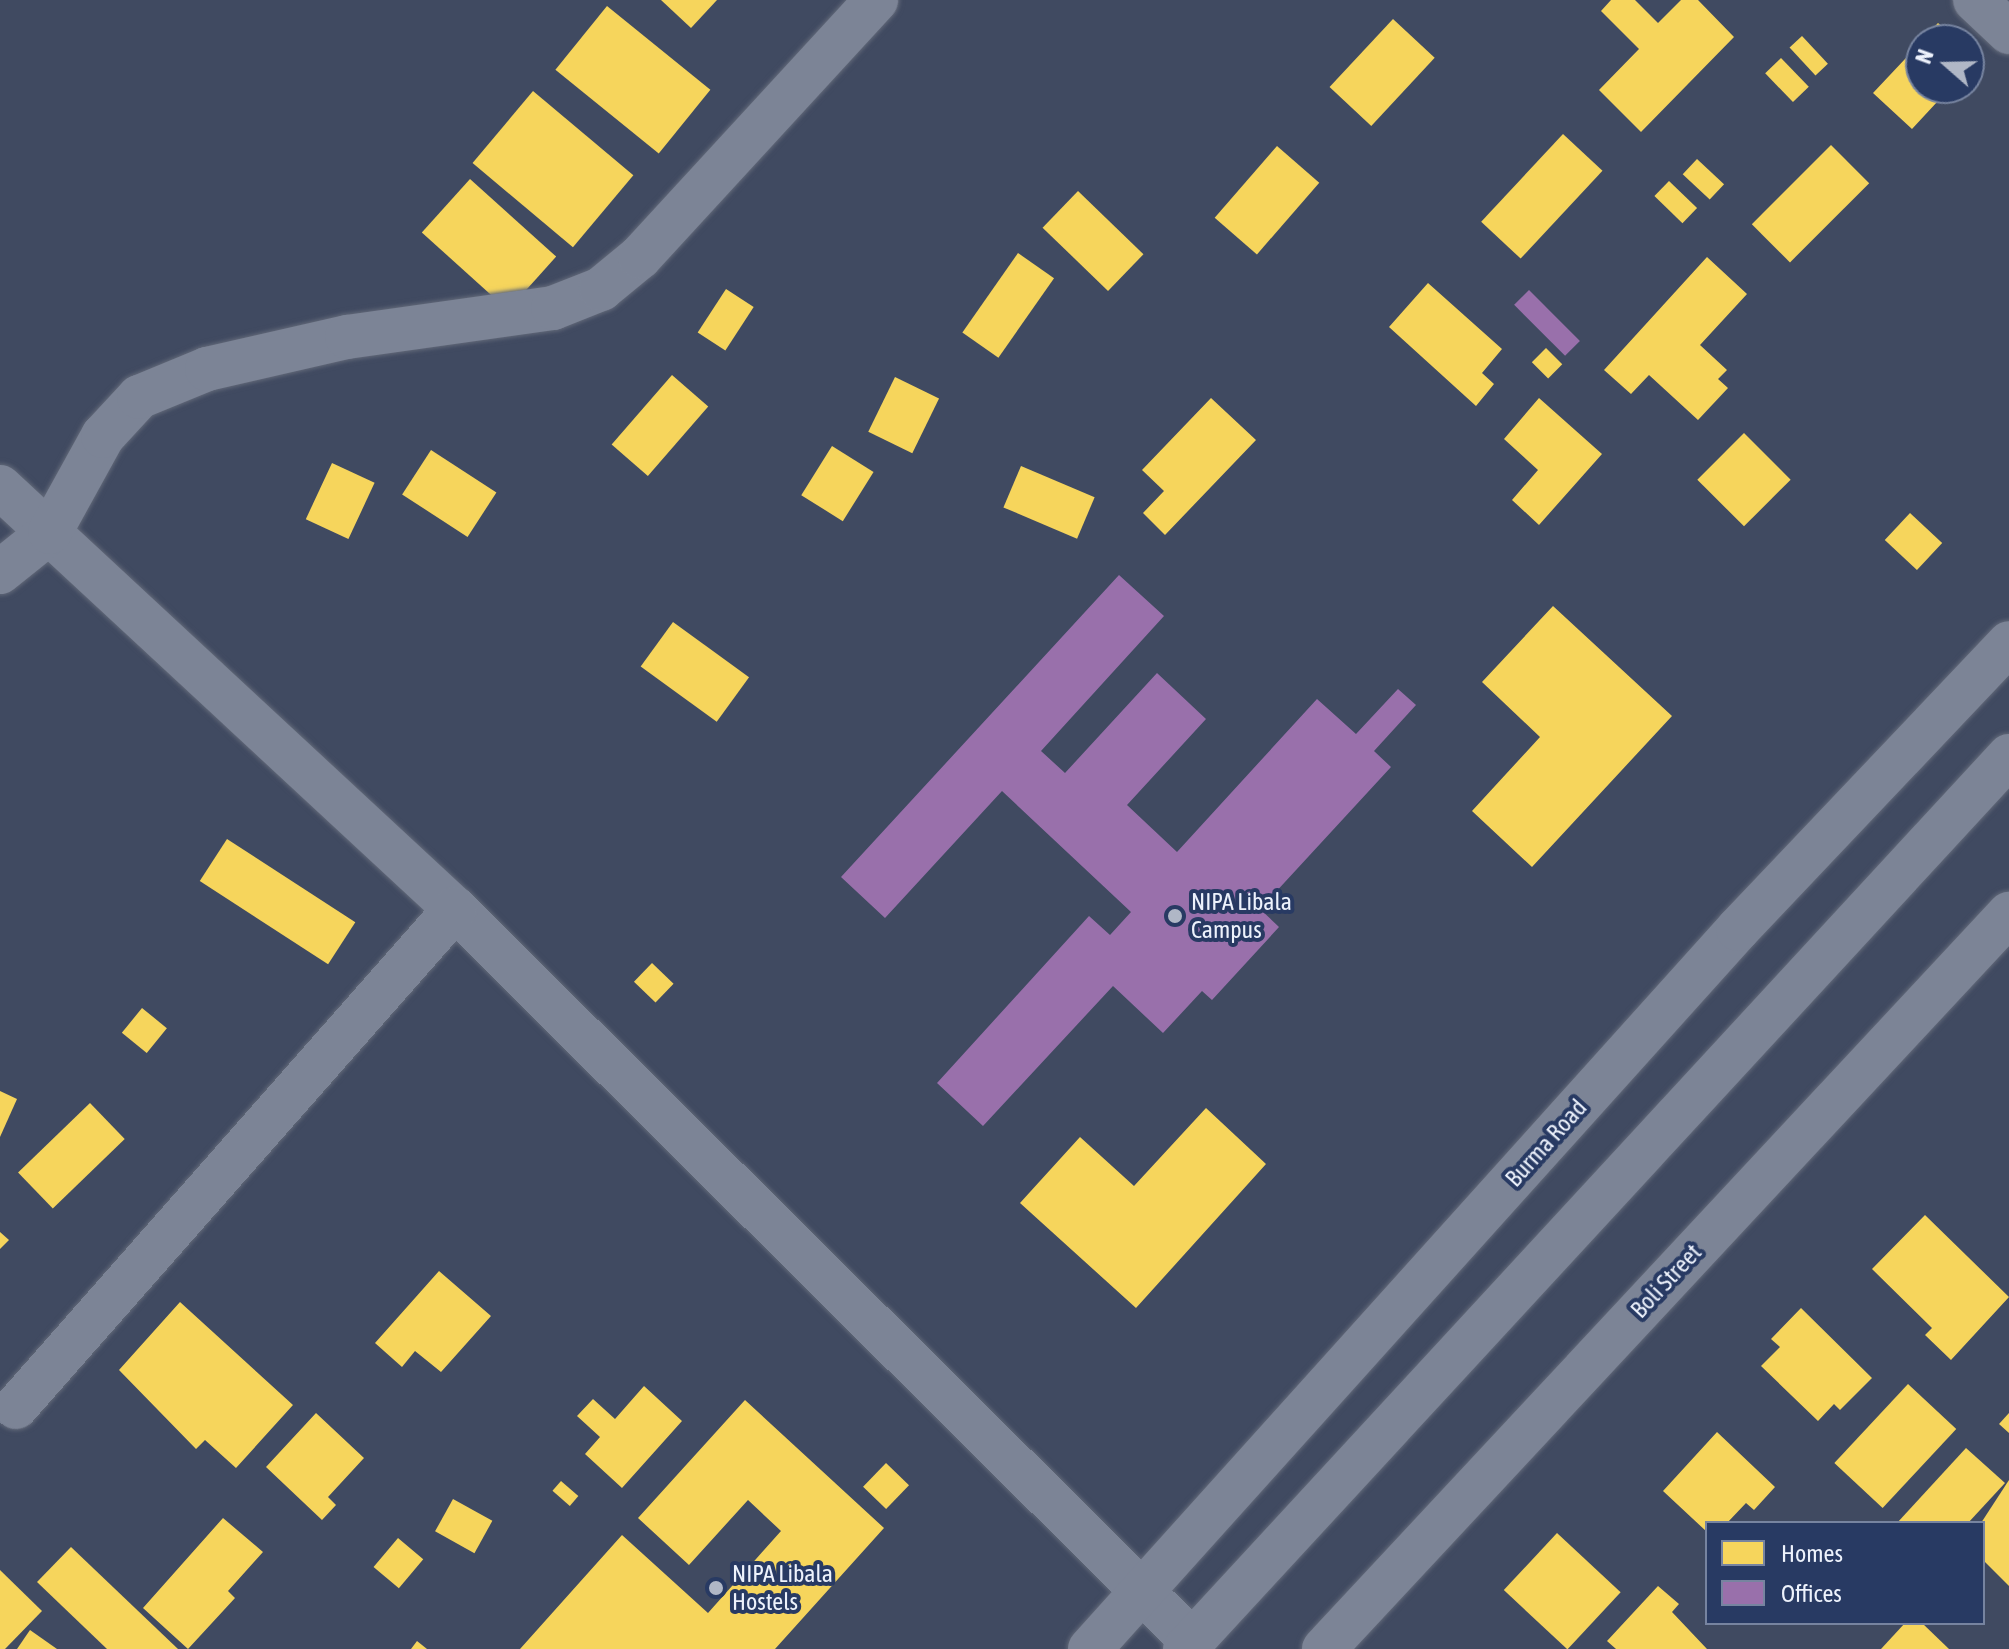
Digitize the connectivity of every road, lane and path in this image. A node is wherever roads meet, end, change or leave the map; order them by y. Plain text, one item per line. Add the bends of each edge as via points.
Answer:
1 (876, 0) edge
2 (1975, 0) edge
3 (2009, 32) edge
4 (0, 487) edge
5 (50, 532) junction
6 (0, 572) edge
7 (2009, 643) edge
8 (2009, 756) edge
9 (455, 909) junction
10 (2009, 914) edge
11 (16, 1407) dead end
12 (1141, 1595) junction
13 (1188, 1645) edge
14 (1090, 1649) edge
15 (1324, 1649) edge

1 - 5 street via 640,257 601,289 553,308 347,337 254,358 139,397 103,436
2 - 3 street
4 - 5 street
5 - 6 street
5 - 9 street
7 - 12 street, Burma Road via 1728,941
8 - 13 street
9 - 11 street
9 - 12 street
10 - 15 street, Boli Street
12 - 13 street
12 - 14 street, Burma Road

